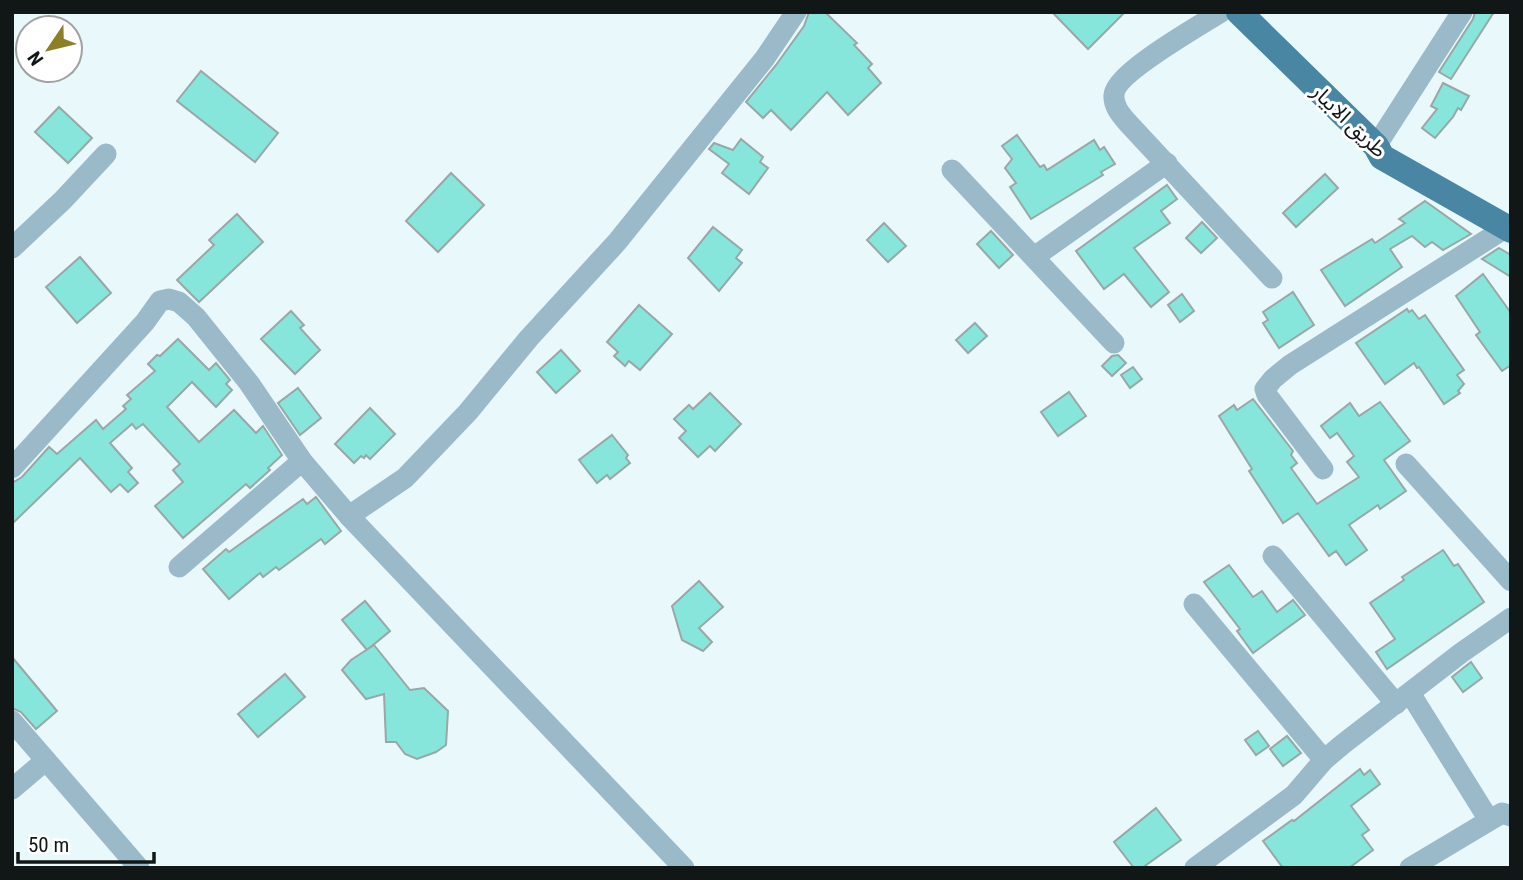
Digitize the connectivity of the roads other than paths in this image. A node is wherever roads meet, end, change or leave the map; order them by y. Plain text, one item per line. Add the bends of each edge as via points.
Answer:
1 (796, 12) edge
2 (1222, 12) edge
3 (1239, 12) edge
4 (1462, 12) edge
5 (1376, 146) junction
6 (106, 154) dead end
7 (1167, 163) junction
8 (952, 170) dead end
9 (1509, 229) edge
10 (12, 248) edge
11 (1034, 257) junction
12 (1272, 278) dead end
13 (1114, 344) dead end
14 (302, 461) junction
15 (1406, 464) dead end
16 (12, 468) edge
17 (1323, 469) dead end
18 (349, 516) junction
19 (1273, 556) dead end
20 (179, 567) dead end
21 (1511, 581) edge
22 (1194, 604) dead end
23 (1511, 618) edge
24 (1403, 698) junction
25 (12, 721) edge
26 (1324, 760) junction
27 (45, 761) junction
28 (12, 789) edge
29 (1511, 816) edge
30 (1489, 820) junction
31 (139, 868) edge
32 (684, 868) edge
33 (1195, 868) edge
34 (1410, 868) edge

1 - 18 street via 765,58 625,232 468,412 405,478
2 - 7 street via 1125,76 1114,91 1118,110
3 - 5 main road, طريق الابيار
4 - 5 street
5 - 9 main road, طريق الابيار via 1382,157
6 - 10 street
7 - 11 street
7 - 12 street
8 - 11 street
9 - 17 street via 1268,383 1267,395
11 - 13 street
14 - 16 street via 249,383 196,317 169,299 160,301
14 - 18 street
14 - 20 street
15 - 21 street
18 - 32 street
19 - 24 street
22 - 26 street
23 - 24 street
24 - 26 street
24 - 30 street
25 - 27 street
26 - 33 street via 1294,795
27 - 28 street
27 - 31 street
29 - 30 street via 1502,813
30 - 34 street

